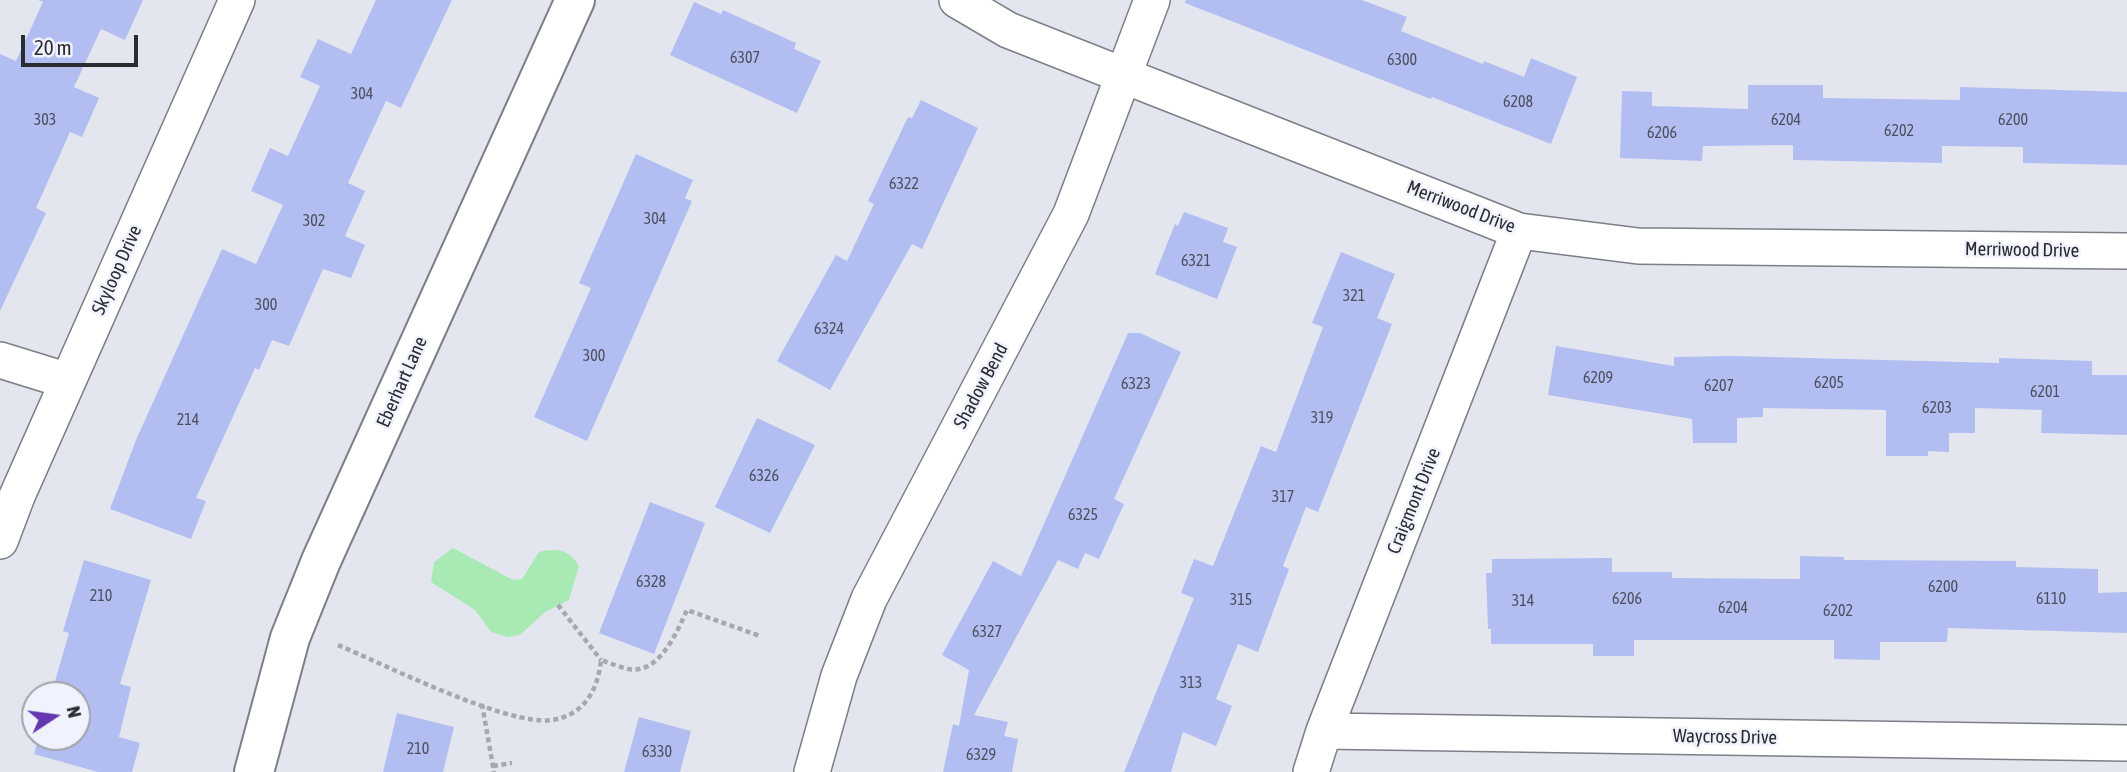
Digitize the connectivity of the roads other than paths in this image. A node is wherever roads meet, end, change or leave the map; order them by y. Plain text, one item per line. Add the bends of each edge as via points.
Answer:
1 (237, 0) edge
2 (575, 0) edge
3 (957, 0) edge
4 (1152, 0) edge
5 (1124, 73) junction
6 (1519, 231) junction
7 (2127, 251) edge
8 (0, 360) edge
9 (68, 381) junction
10 (0, 541) edge
11 (1324, 731) junction
12 (2127, 743) edge
13 (254, 772) edge
14 (812, 772) edge
15 (1311, 772) edge

1 - 9 street, Skyloop Drive
2 - 13 street, Eberhart Lane via 321,561 290,638
3 - 5 street, Merriwood Drive via 1008,30
4 - 5 street, Shadow Bend
5 - 6 street, Merriwood Drive
5 - 14 street, Shadow Bend via 1071,214 869,598 839,676
6 - 7 street, Merriwood Drive via 1638,246
6 - 11 street, Craigmont Drive
8 - 9 street
9 - 10 street, Skyloop Drive
11 - 12 street, Waycross Drive
11 - 15 street, Craigmont Drive

